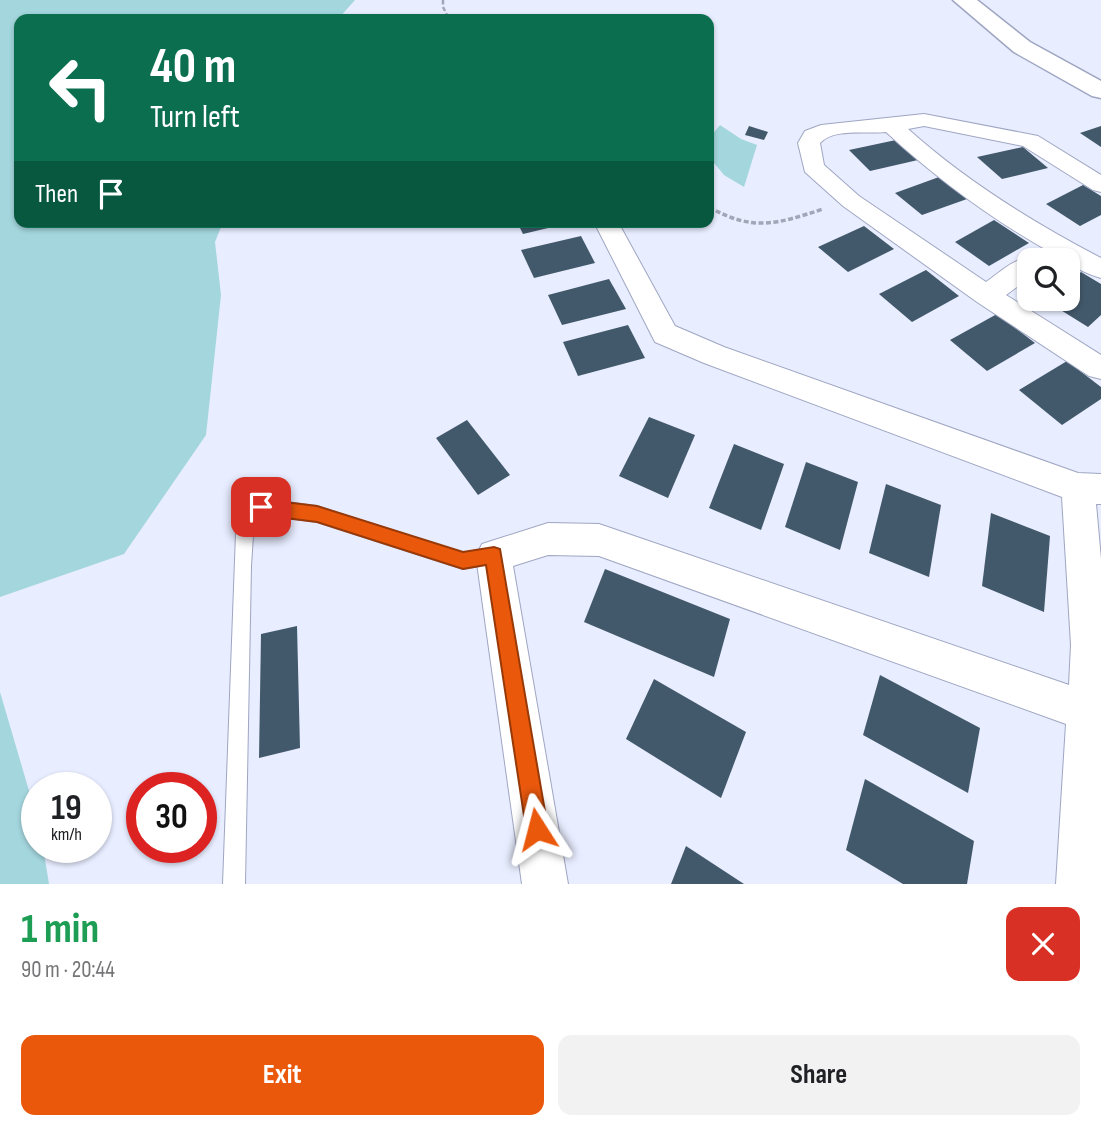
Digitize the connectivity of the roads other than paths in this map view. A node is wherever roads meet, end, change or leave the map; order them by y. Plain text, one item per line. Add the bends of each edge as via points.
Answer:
1 (964, 0) edge
2 (1101, 91) edge
3 (891, 125) junction
4 (1101, 185) edge
5 (609, 228) edge
6 (1057, 247) joint
7 (1101, 269) edge
8 (1017, 273) edge
9 (986, 295) junction
10 (1098, 368) dead end
11 (1090, 488) edge
12 (494, 555) junction
13 (1097, 715) edge
14 (234, 884) edge
15 (545, 884) edge
16 (1079, 884) edge

1 - 2 main road via 1022,47
3 - 4 street via 924,120 1030,141
3 - 6 street via 988,202
3 - 9 street via 821,131 809,144 813,167 851,201
5 - 11 street via 665,334
6 - 7 street
8 - 9 street
9 - 10 street
11 - 13 street via 1090,645
12 - 13 street via 548,539 599,540
12 - 14 lane via 463,561 317,514 261,507 245,534 243,555
12 - 15 street
13 - 16 street

